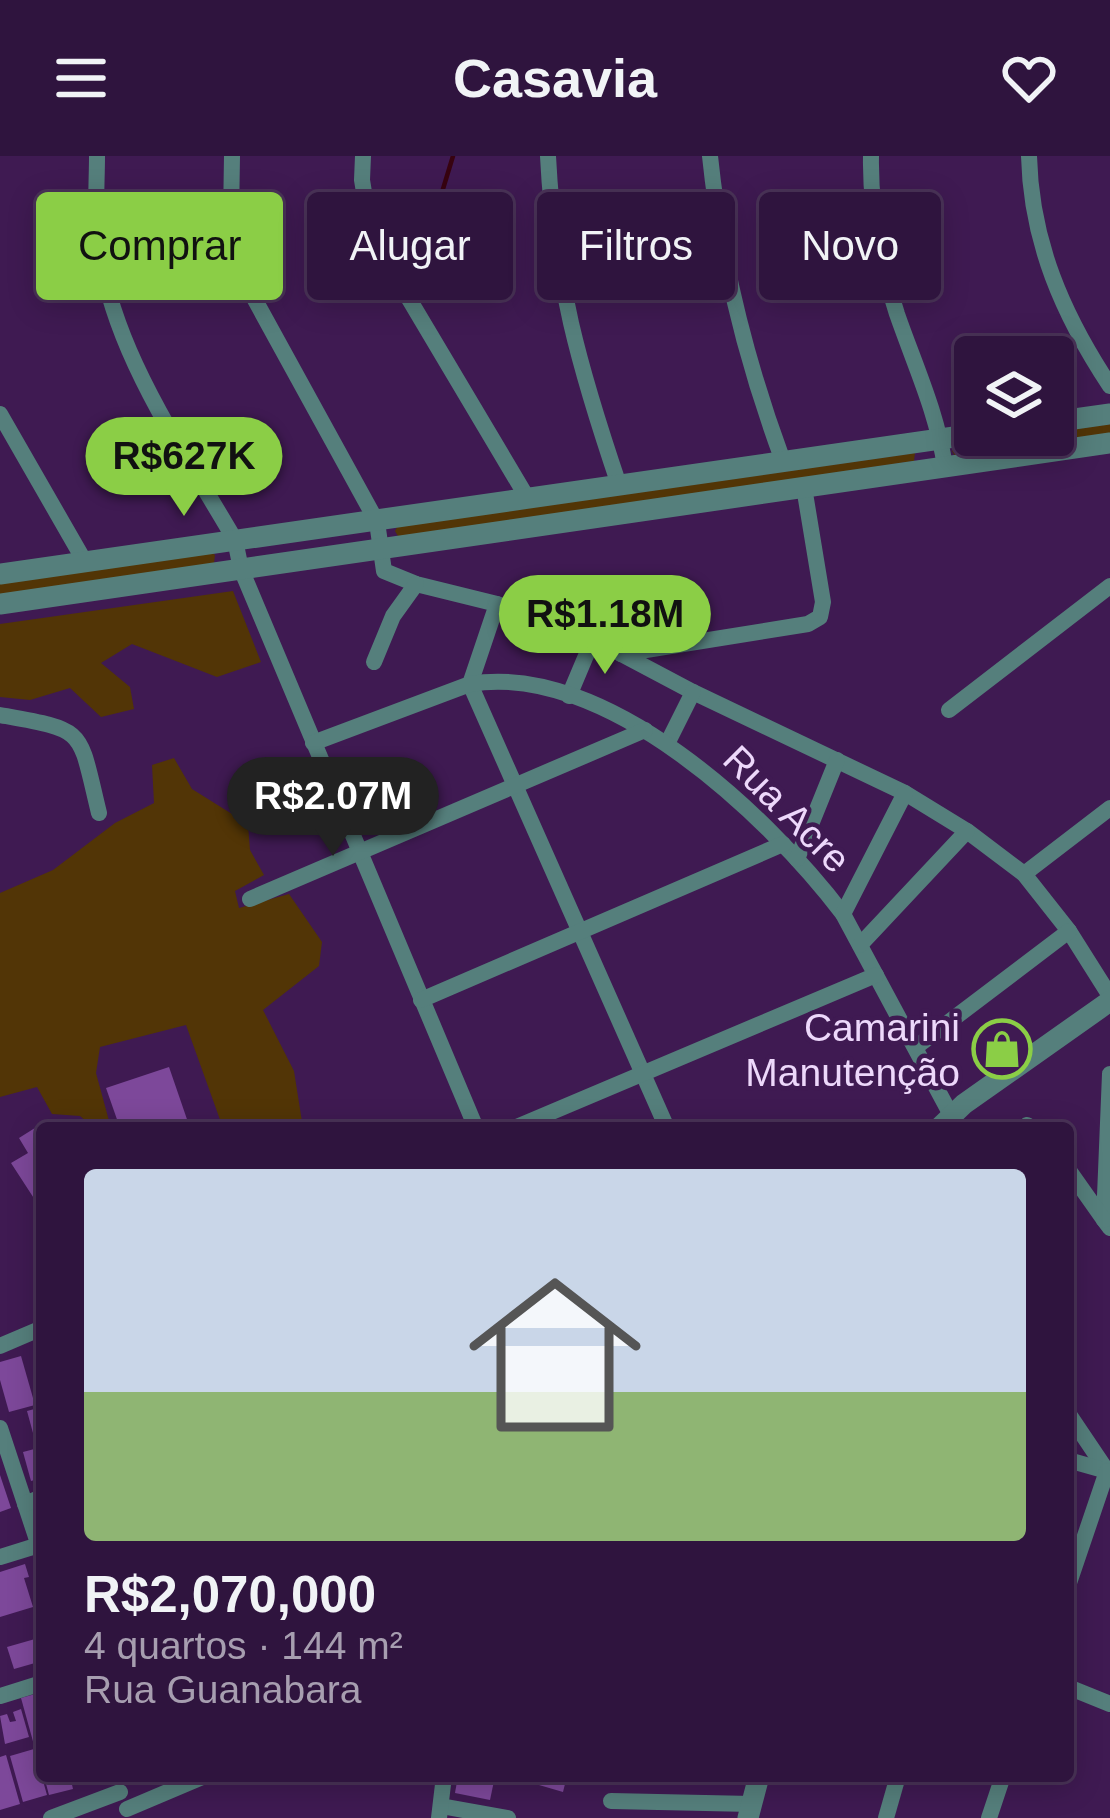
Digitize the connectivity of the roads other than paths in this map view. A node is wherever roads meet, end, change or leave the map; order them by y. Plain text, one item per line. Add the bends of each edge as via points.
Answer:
1 (97, 156) edge
2 (232, 156) edge
3 (363, 156) edge
4 (548, 156) edge
5 (710, 156) edge
6 (871, 156) edge
7 (1029, 156) edge
8 (1110, 386) edge
9 (0, 414) edge
10 (1110, 414) edge
11 (1074, 419) edge
12 (954, 437) edge
13 (941, 439) junction
14 (1110, 443) edge
15 (783, 461) junction
16 (945, 467) junction
17 (619, 485) junction
18 (804, 488) junction
19 (528, 499) junction
20 (377, 522) junction
21 (235, 540) junction
22 (380, 550) junction
23 (85, 562) junction
24 (241, 569) junction
25 (0, 574) edge
26 (416, 584) junction
27 (1110, 586) edge
28 (0, 604) edge
29 (496, 604) junction
30 (592, 639) junction
31 (621, 654) junction
32 (374, 662) dead end
33 (470, 684) junction
34 (693, 692) junction
35 (569, 696) junction
36 (949, 710) dead end
37 (0, 715) edge
38 (645, 730) junction
39 (668, 742) junction
40 (313, 743) junction
41 (837, 760) junction
42 (515, 785) junction
43 (905, 793) junction
44 (1110, 808) edge
45 (99, 813) dead end
46 (967, 831) junction
47 (783, 844) junction
48 (358, 851) junction
49 (797, 859) junction
50 (1024, 874) junction
51 (250, 899) dead end
52 (843, 914) junction
53 (1069, 931) junction
54 (580, 932) junction
55 (860, 945) junction
56 (876, 975) junction
57 (1110, 998) edge
58 (421, 1000) junction
59 (916, 1047) junction
60 (643, 1073) junction
61 (1110, 1074) edge
62 (945, 1121) edge
63 (473, 1122) edge
64 (528, 1122) edge
65 (664, 1122) edge
66 (1074, 1177) edge
67 (1107, 1224) edge
68 (36, 1331) edge
69 (0, 1346) edge
70 (1074, 1422) edge
71 (0, 1428) edge
72 (1074, 1462) edge
73 (1107, 1471) junction
74 (34, 1500) edge
75 (36, 1551) edge
76 (0, 1557) edge
77 (1074, 1568) edge
78 (36, 1685) edge
79 (1074, 1690) edge
80 (0, 1696) edge
81 (1110, 1705) edge
82 (184, 1782) edge
83 (443, 1782) edge
84 (896, 1782) edge
85 (1001, 1782) edge
86 (753, 1793) edge
87 (123, 1799) edge
88 (611, 1801) dead end
89 (440, 1812) edge
90 (51, 1818) edge
91 (508, 1818) edge
92 (886, 1818) edge
93 (989, 1818) edge

1 - 21 street via 97,232 113,306 138,371
2 - 20 street via 231,219 243,278
3 - 19 street via 371,235
4 - 17 street via 564,304
5 - 15 street via 730,294
6 - 13 street via 879,246
7 - 8 street via 1042,252 1081,343
9 - 23 street
10 - 11 street
12 - 13 street
13 - 15 street
13 - 16 street
14 - 16 street
15 - 17 street
16 - 18 street
17 - 19 street
18 - 22 street
18 - 31 street via 820,617
19 - 20 street
20 - 21 street
20 - 22 street
21 - 23 street
21 - 24 street
22 - 24 street
22 - 26 street via 383,571
23 - 25 street
24 - 28 street
24 - 40 street
26 - 29 street
26 - 32 street
27 - 36 street
29 - 30 street
29 - 33 street
30 - 31 street
30 - 35 street
31 - 34 street
33 - 35 street, Rua Acre via 524,683
33 - 40 street
33 - 42 street
34 - 39 street
34 - 41 street
35 - 38 street, Rua Acre
37 - 45 street via 63,726 82,743
38 - 39 street, Rua Acre
38 - 42 street
39 - 47 street, Rua Acre
40 - 48 street
41 - 43 street
41 - 49 street
42 - 48 street
42 - 54 street
43 - 46 street
43 - 52 street
44 - 50 street
46 - 50 street
46 - 55 street
47 - 49 street, Rua Acre
47 - 54 street
48 - 51 street
48 - 58 street
49 - 52 street, Rua Acre
50 - 53 street
52 - 55 street, Rua Acre
53 - 57 street
53 - 59 street
54 - 58 street
54 - 60 street
55 - 56 street, Rua Acre
56 - 59 street, Rua Acre
56 - 60 street
57 - 62 street
58 - 63 street
59 - 62 street, Rua Acre
60 - 64 street
60 - 65 street
61 - 67 street
66 - 67 street
68 - 69 street
70 - 73 street
71 - 74 street
72 - 73 street
73 - 77 street
75 - 76 street
78 - 80 street
79 - 81 street
82 - 87 street
83 - 89 street
84 - 92 street
85 - 93 street
86 - 88 street
87 - 90 street
89 - 91 street

